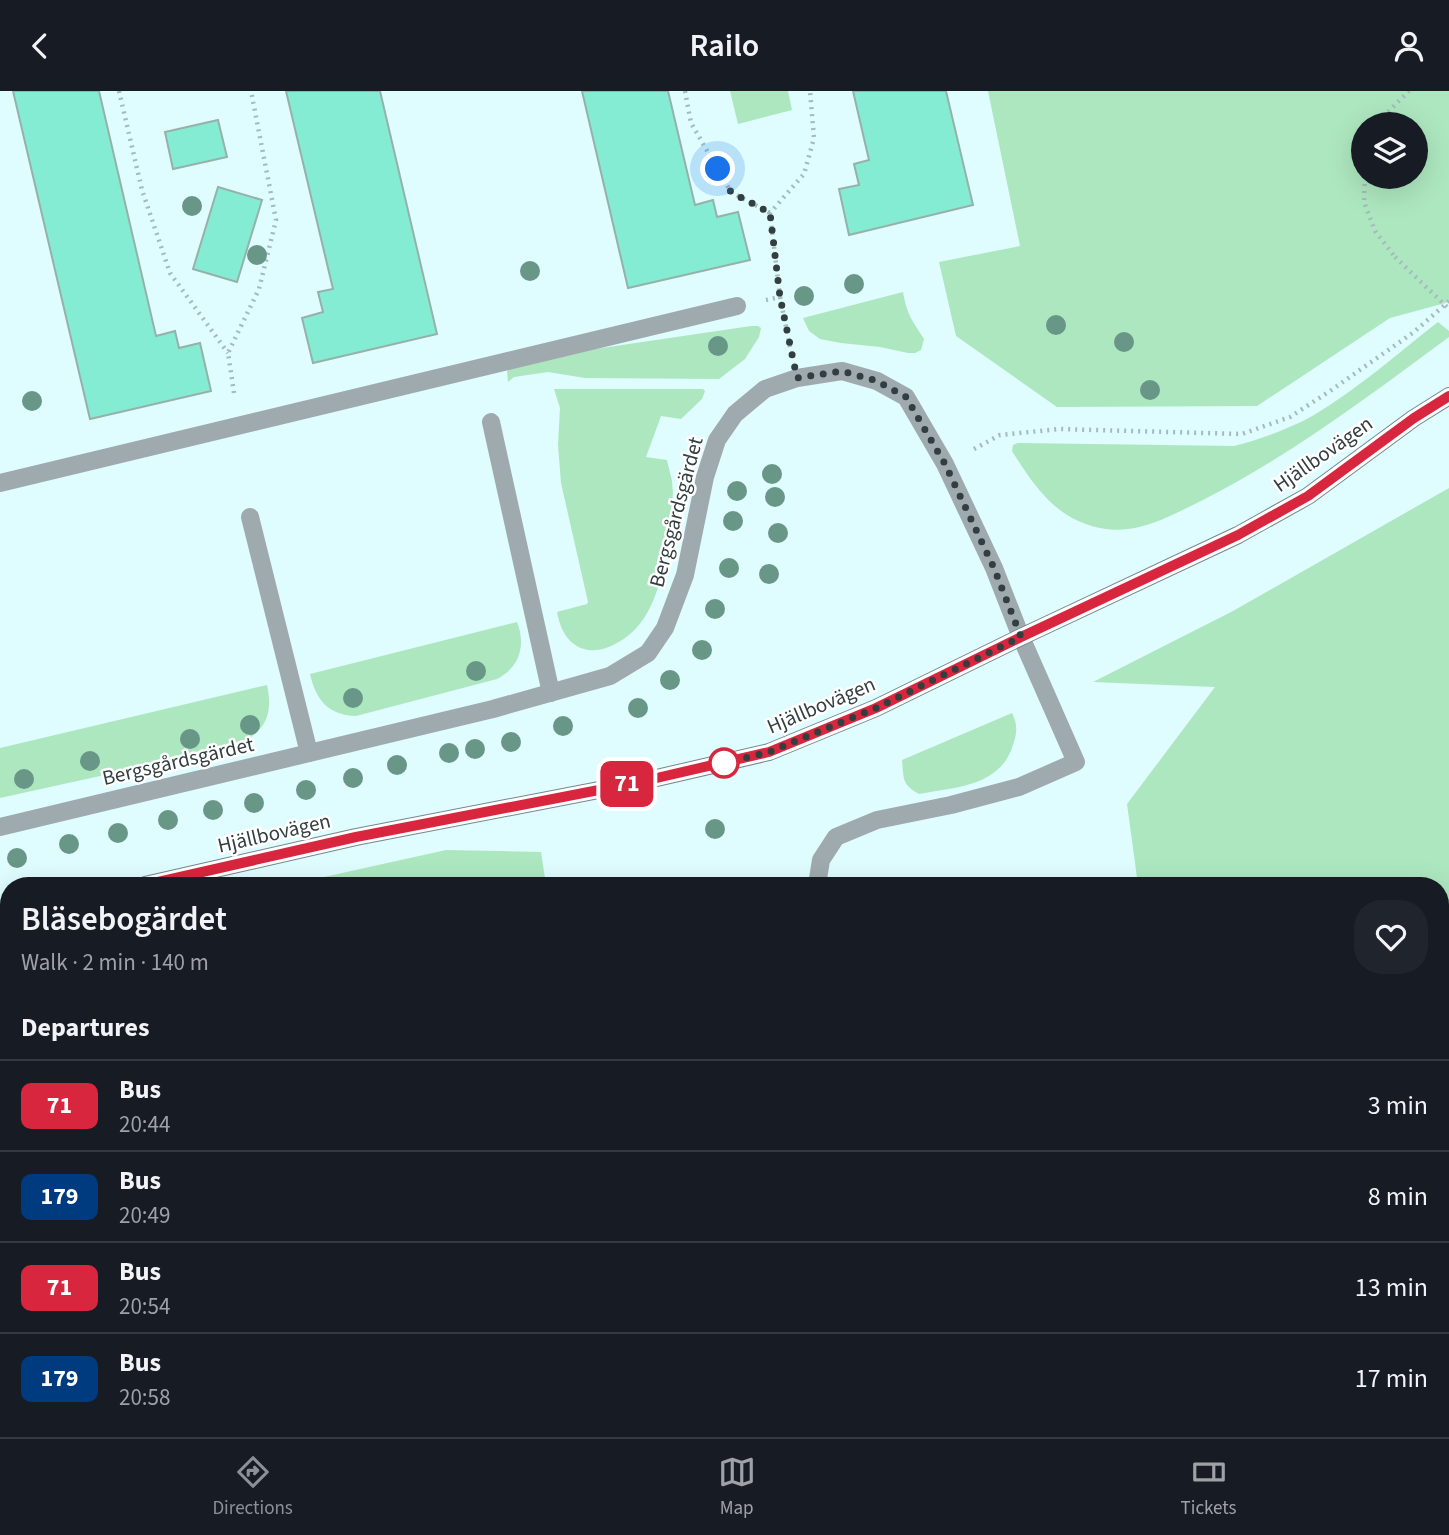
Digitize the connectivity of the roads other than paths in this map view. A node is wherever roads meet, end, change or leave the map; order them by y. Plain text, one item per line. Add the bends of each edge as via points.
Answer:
1 (737, 306) road end
2 (1449, 395) edge
3 (491, 422) dead end
4 (0, 483) edge
5 (250, 517) dead end
6 (1021, 637) junction
7 (551, 693) junction
8 (310, 753) junction
9 (0, 827) edge
10 (180, 877) edge
11 (818, 877) edge

1 - 4 street
2 - 6 street, Hjällbovägen via 1308,496 1238,535
3 - 7 street
5 - 8 street
6 - 7 street, Bergsgårdsgärdet via 945,464 906,397 877,381 842,371 765,389 735,414 717,440 685,575 665,628 648,653 610,676
6 - 10 street, Hjällbovägen via 876,708 769,752
6 - 11 street, Bergsgårdsgärdet via 1076,761 1020,787 877,820 836,837 821,860
7 - 8 street, Bergsgårdsgärdet
8 - 9 street, Bergsgårdsgärdet

